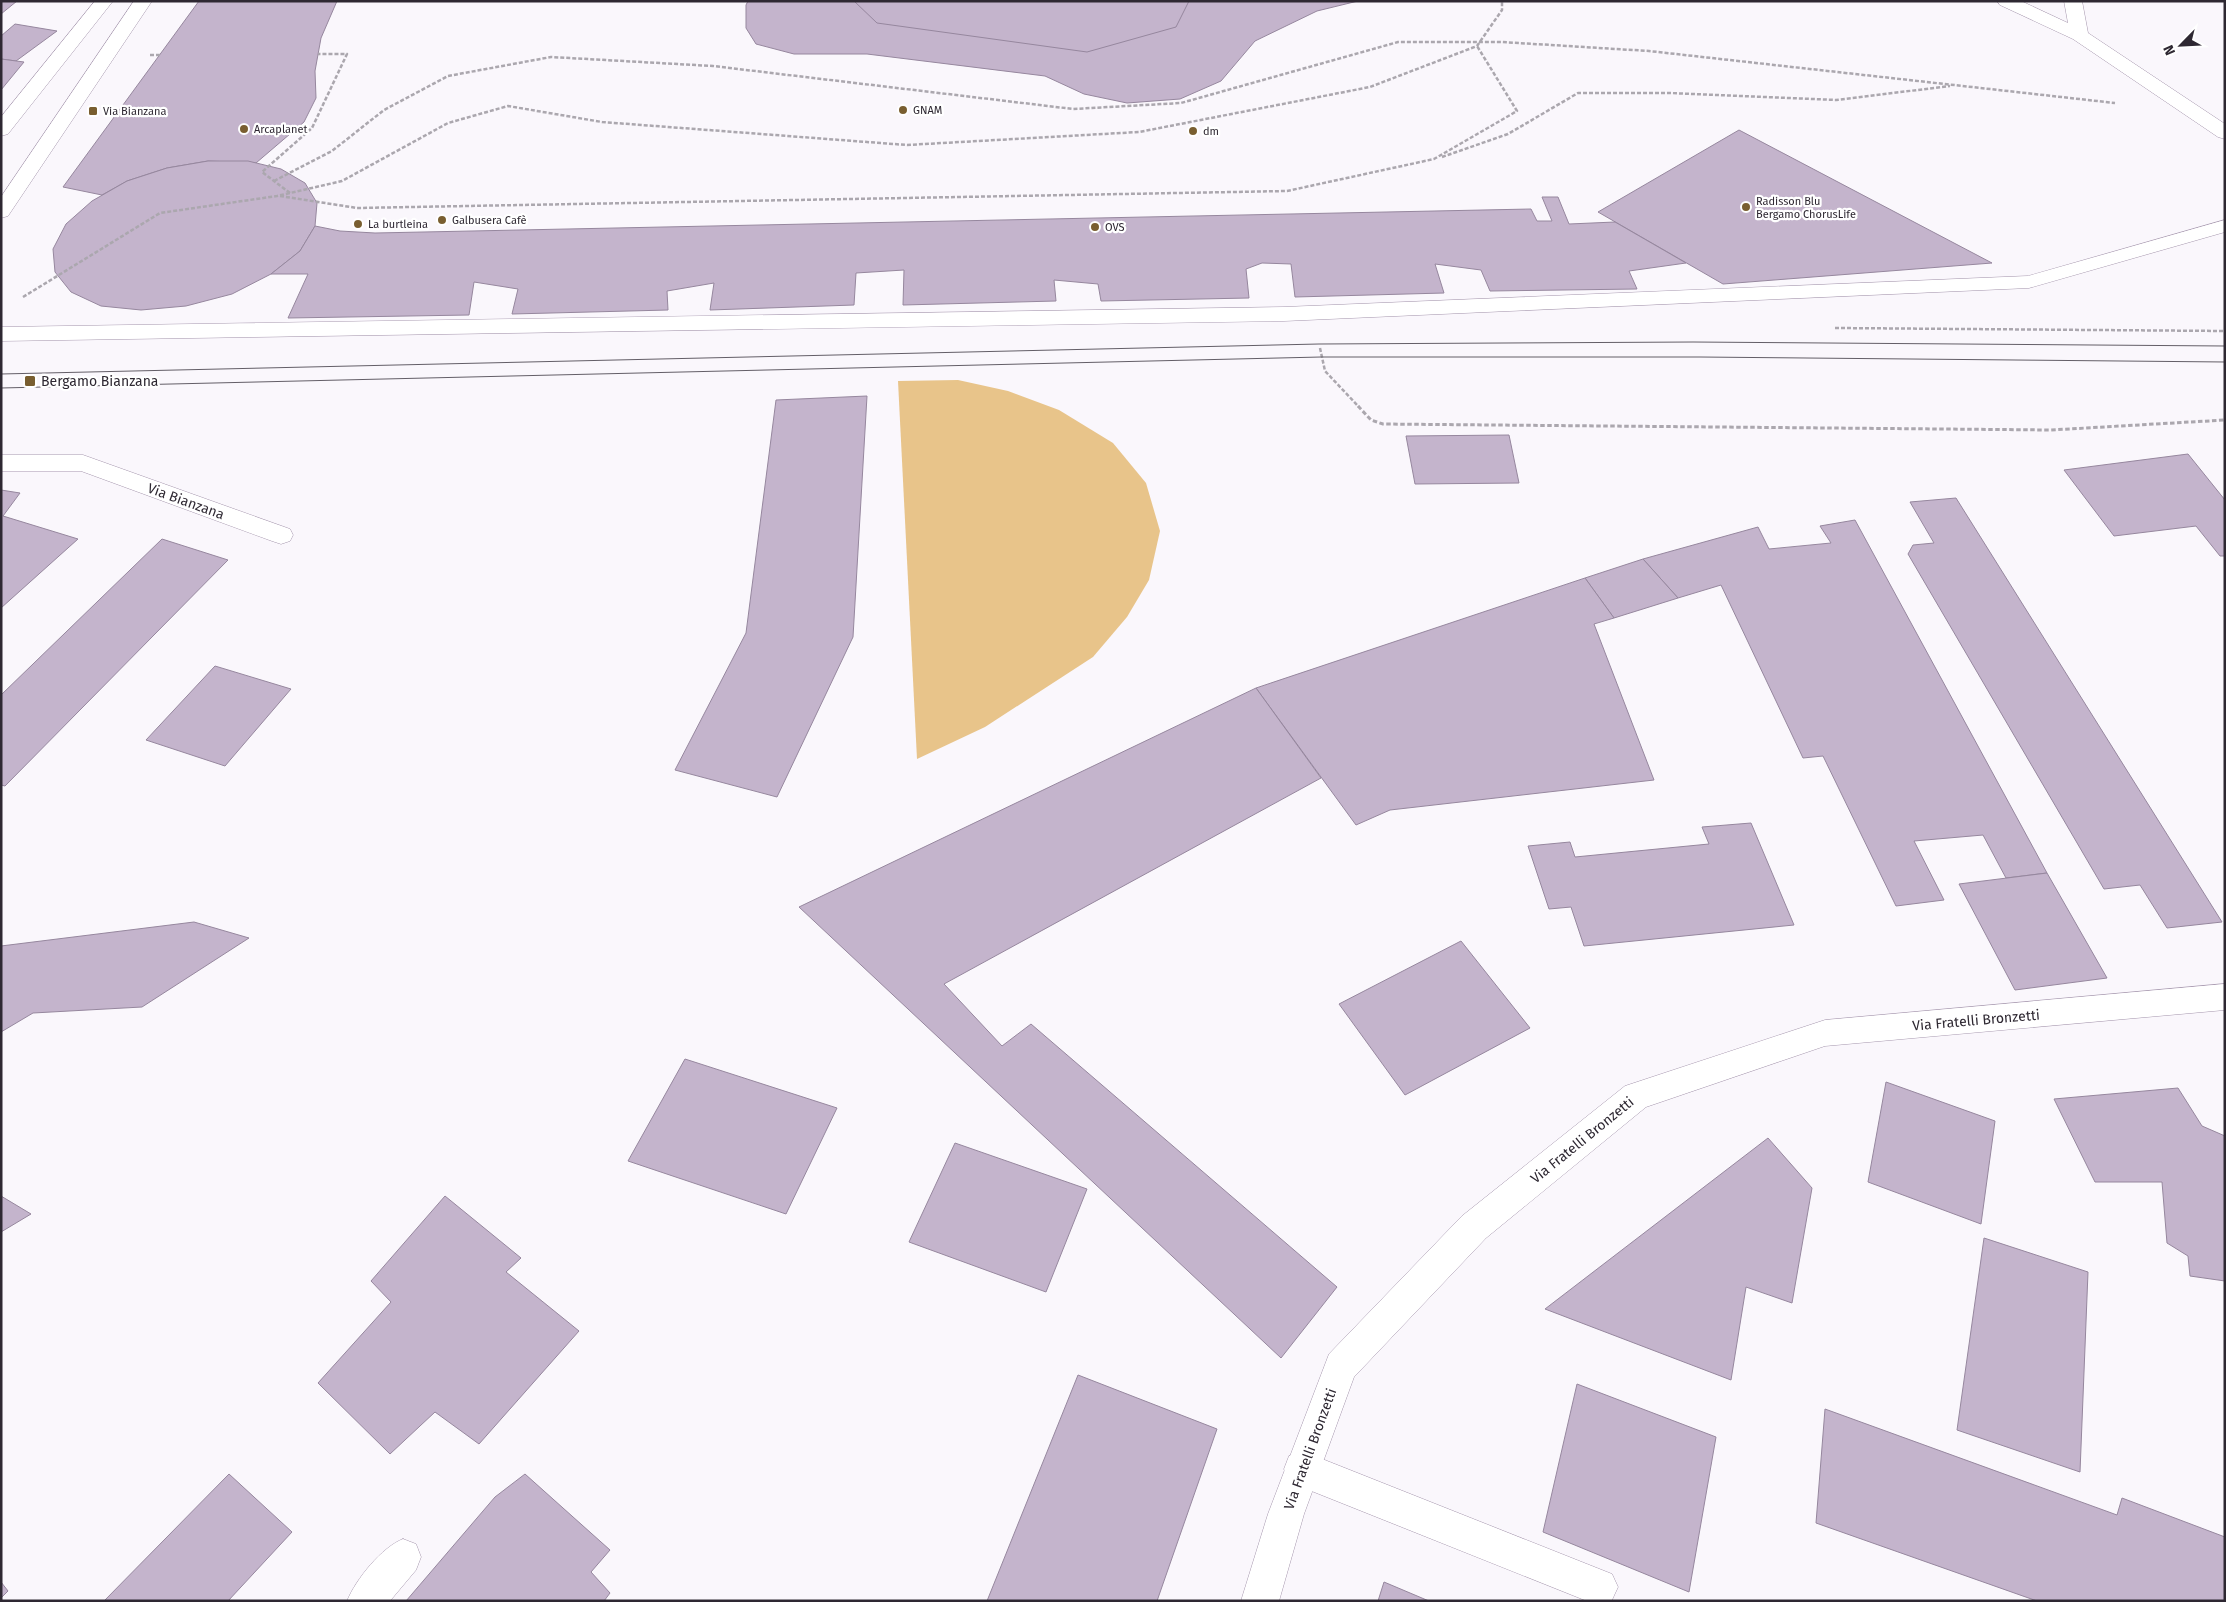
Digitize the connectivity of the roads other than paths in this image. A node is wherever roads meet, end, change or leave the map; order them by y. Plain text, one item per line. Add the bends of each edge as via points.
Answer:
1 (104, 1) edge
2 (143, 1) edge
3 (2006, 1) edge
4 (2073, 1) edge
5 (2079, 35) junction
6 (1, 130) edge
7 (2225, 133) edge
8 (1, 212) edge
9 (2225, 226) edge
10 (1, 334) edge
11 (1, 462) edge
12 (281, 536) dead end
13 (2225, 997) edge
14 (1302, 1469) junction
15 (403, 1558) dead end
16 (1600, 1587) dead end
17 (366, 1601) edge
18 (1260, 1601) edge

1 - 6 street
2 - 8 street
3 - 5 street
4 - 5 street
5 - 7 street
9 - 10 street via 2029,282 1284,314
11 - 12 street, Via Bianzana via 83,463
13 - 14 street, Via Fratelli Bronzetti via 1826,1033 1636,1096 1474,1227 1341,1366
14 - 16 street
14 - 18 street, Via Fratelli Bronzetti
15 - 17 street

